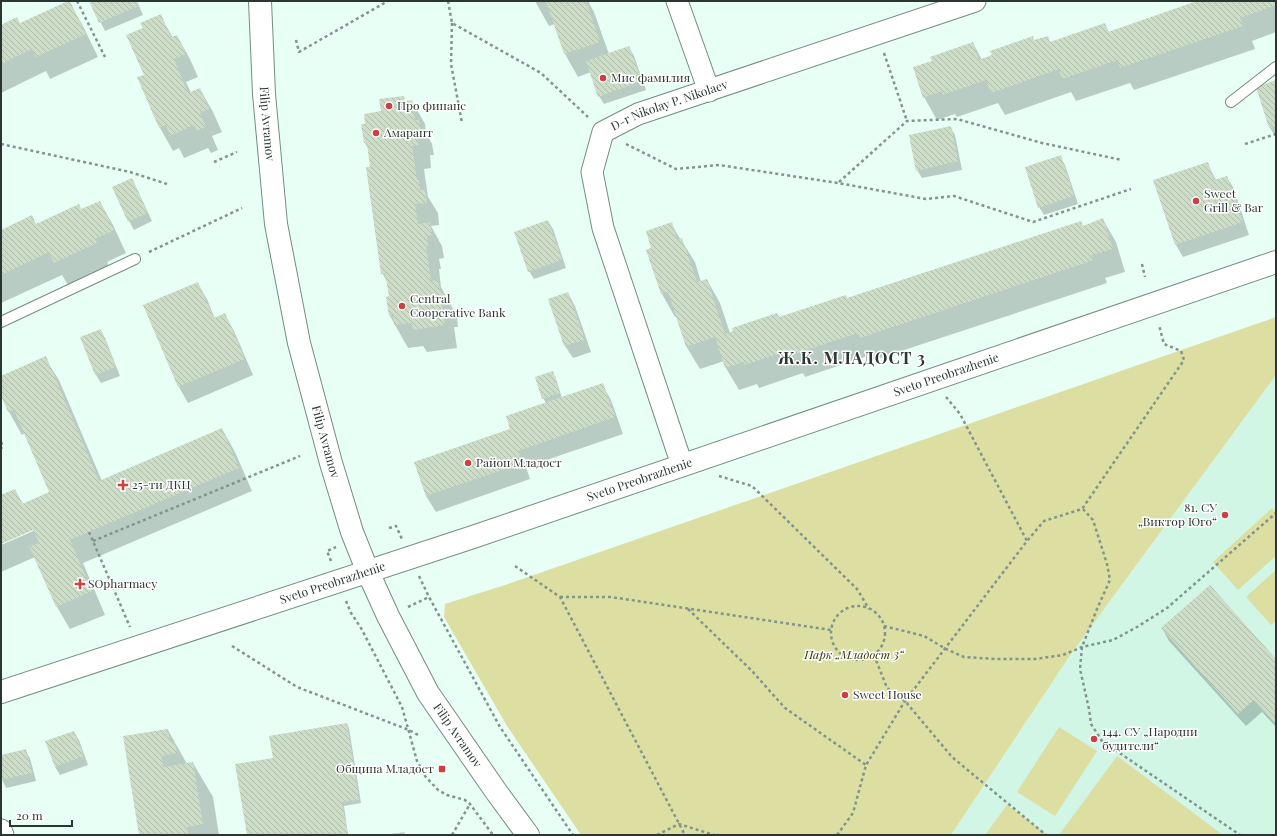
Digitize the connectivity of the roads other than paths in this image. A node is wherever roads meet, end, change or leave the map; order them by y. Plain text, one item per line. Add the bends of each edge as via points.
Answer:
1 (260, 1) edge
2 (677, 1) edge
3 (975, 1) edge
4 (1276, 66) edge
5 (709, 91) junction
6 (1231, 102) dead end
7 (135, 258) road end
8 (1276, 262) edge
9 (1, 322) edge
10 (682, 465) junction
11 (368, 572) junction
12 (1, 692) edge
13 (1, 830) edge
14 (4, 835) edge
15 (528, 835) edge

1 - 11 street, Filip Avramov via 264,94 276,224 299,343 331,463
2 - 5 street
3 - 5 street, D-r Nikolay P. Nikolaev
4 - 6 lane
5 - 10 street, D-r Nikolay P. Nikolaev via 638,114 604,132 592,172 603,228
7 - 9 lane
8 - 10 street, Sveto Preobrazhenie
10 - 11 street, Sveto Preobrazhenie
11 - 12 street, Sveto Preobrazhenie
11 - 15 street, Filip Avramov via 428,693
13 - 14 street

